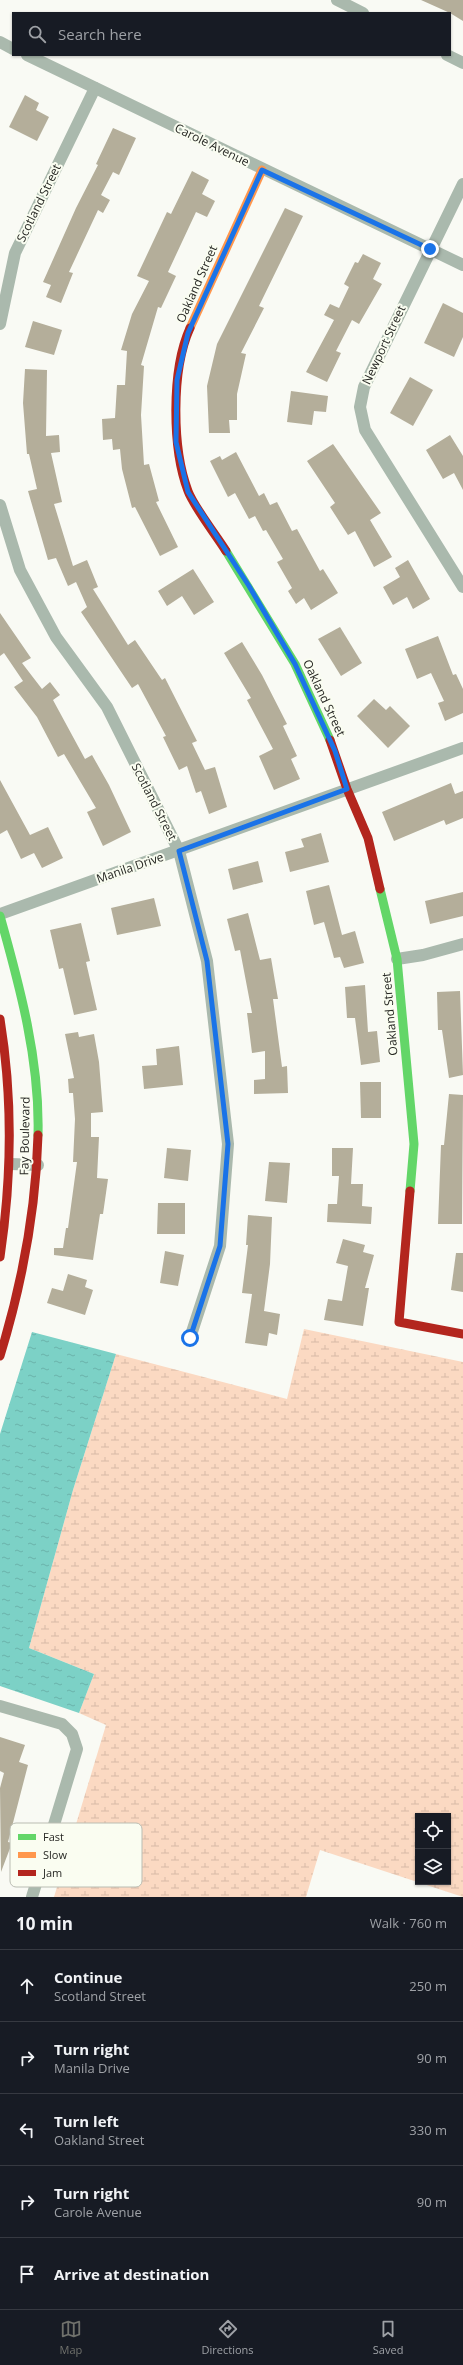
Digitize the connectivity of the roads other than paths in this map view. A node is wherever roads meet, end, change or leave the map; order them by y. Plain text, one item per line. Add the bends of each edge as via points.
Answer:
1 (337, 0) edge
2 (361, 12) edge
3 (0, 42) edge
4 (12, 48) edge
5 (29, 56) edge
6 (449, 56) edge
7 (463, 63) edge
8 (95, 88) junction
9 (262, 170) junction
10 (463, 184) edge
11 (430, 249) junction
12 (463, 265) edge
13 (0, 324) edge
14 (0, 505) edge
15 (463, 587) edge
16 (463, 748) edge
17 (347, 789) junction
18 (179, 851) junction
19 (0, 915) edge
20 (463, 944) edge
21 (397, 959) junction
22 (0, 1019) edge
23 (11, 1164) junction
24 (38, 1164) junction
25 (0, 1257) edge
26 (463, 1334) edge
27 (190, 1338) dead end
28 (0, 1356) edge
29 (0, 1706) edge
30 (54, 1823) edge
31 (35, 1887) edge
32 (32, 1897) edge

1 - 2 street
3 - 4 street
5 - 8 street, Carole Avenue
6 - 7 street
8 - 9 street, Carole Avenue
8 - 13 street, Scotland Street via 15,253
9 - 11 street, Carole Avenue
9 - 17 street, Oakland Street via 188,333 177,380 176,442 188,492 249,586 295,664 335,751
10 - 11 street, Newport Street
11 - 12 street, Carole Avenue
11 - 15 street, Newport Street via 364,387 360,407 365,430
14 - 18 street, Scotland Street via 20,570 56,637 107,707
16 - 17 street, Manila Drive
17 - 18 street, Manila Drive
17 - 21 street, Oakland Street via 368,838
18 - 19 street, Manila Drive
18 - 27 street, Scotland Street via 207,961 228,1144 220,1246
19 - 24 street, Fay Boulevard via 28,1023 38,1092
20 - 21 street
21 - 26 street, Oakland Street via 414,1144 399,1322
22 - 23 street, Fay Boulevard via 8,1064
23 - 24 street
23 - 25 street, Fay Boulevard
24 - 28 street, Fay Boulevard via 30,1236
29 - 30 street via 62,1724 72,1734 77,1749
31 - 32 street

